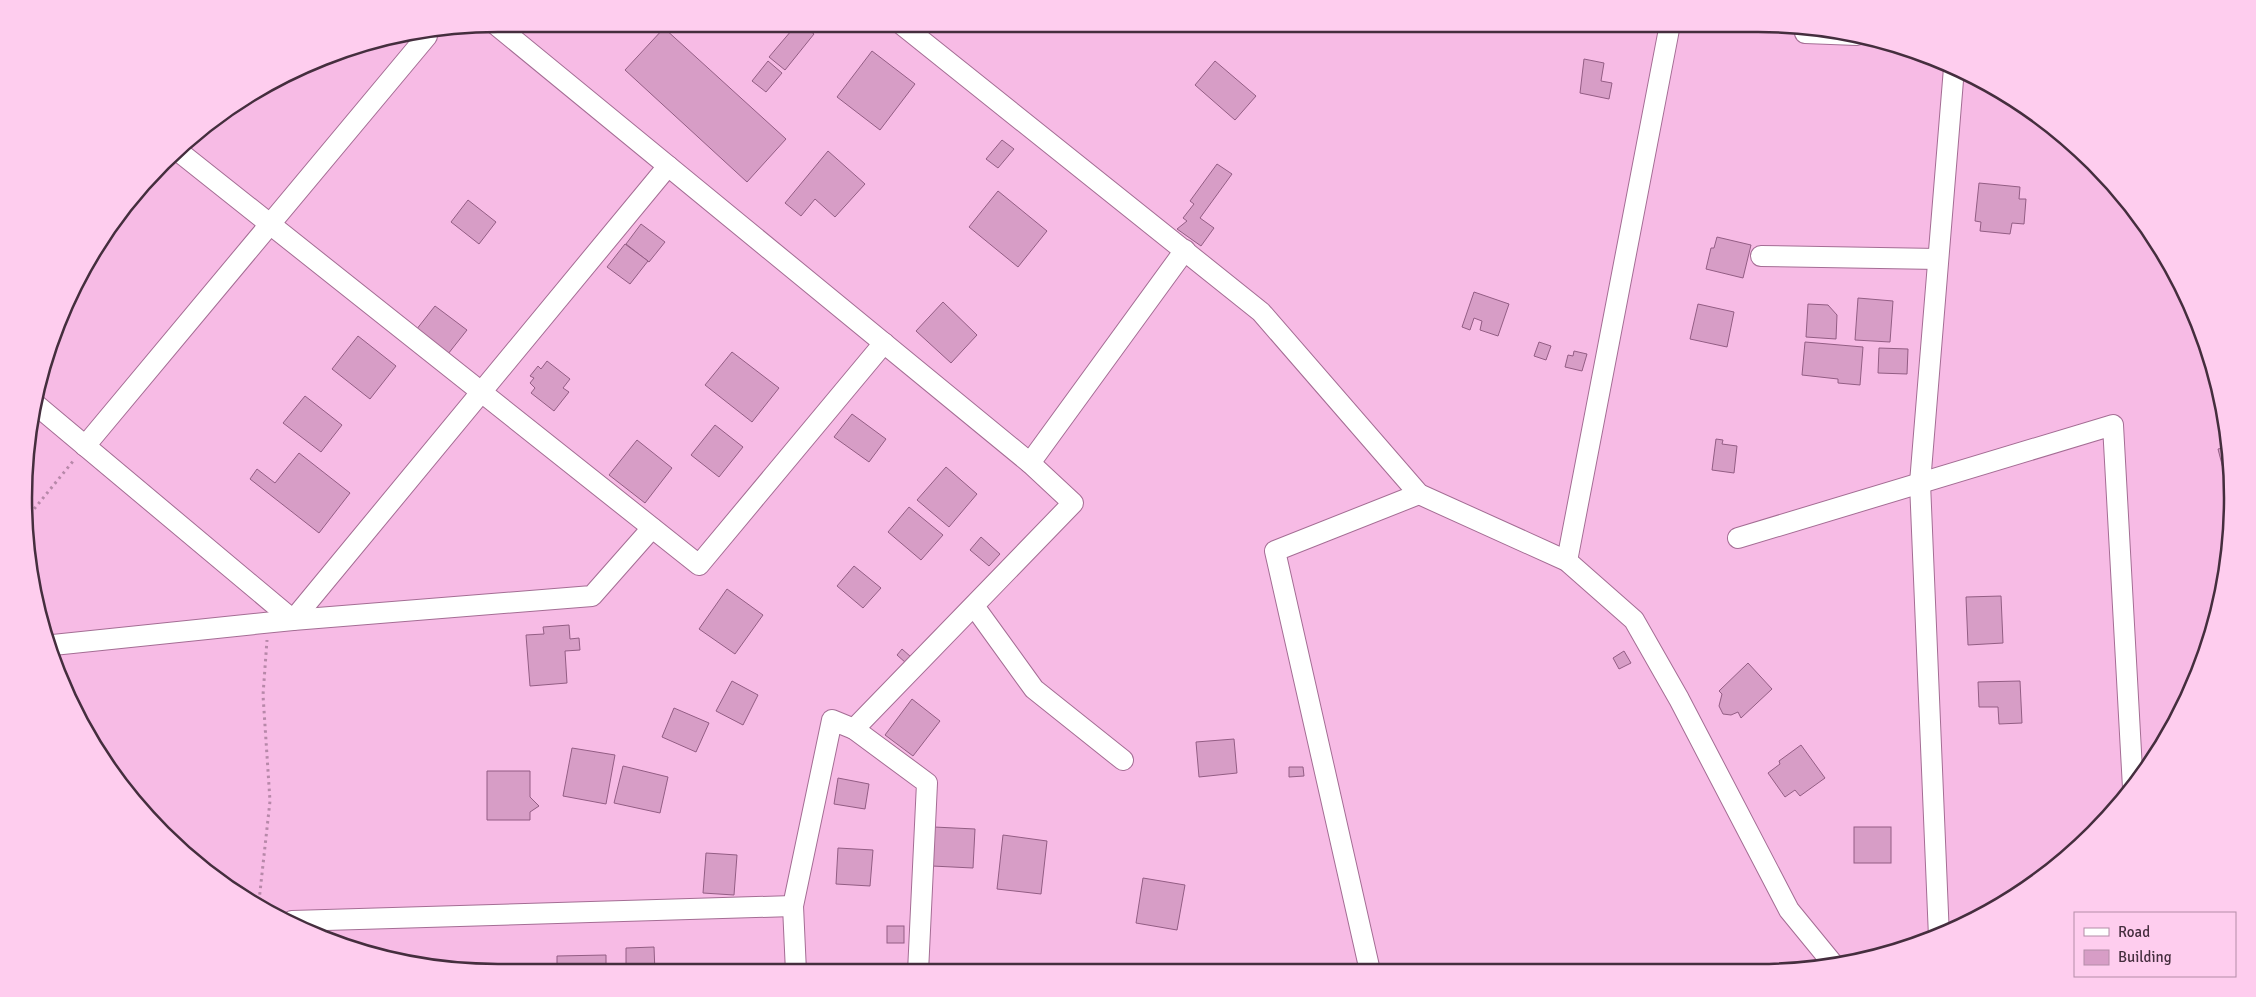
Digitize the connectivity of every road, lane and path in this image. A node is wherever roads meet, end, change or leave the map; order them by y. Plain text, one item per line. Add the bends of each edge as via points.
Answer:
1 (505, 32) edge
2 (911, 32) edge
3 (1668, 32) edge
4 (425, 38) edge
5 (1953, 76) edge
6 (183, 155) edge
7 (668, 166) junction
8 (270, 224) junction
9 (1185, 250) junction
10 (1761, 256) dead end
11 (1938, 259) junction
12 (884, 343) junction
13 (481, 393) junction
14 (41, 409) edge
15 (85, 446) junction
16 (1030, 463) junction
17 (1920, 483) junction
18 (1419, 494) junction
19 (32, 511) edge
20 (652, 528) junction
21 (1738, 538) dead end
22 (1567, 561) junction
23 (974, 606) junction
24 (293, 620) junction
25 (268, 624) junction
26 (56, 645) edge
27 (854, 729) junction
28 (1122, 760) dead end
29 (2132, 775) edge
30 (259, 898) edge
31 (793, 906) junction
32 (302, 921) edge
33 (1939, 928) edge
34 (1829, 959) edge
35 (796, 964) edge
36 (918, 964) edge
37 (1369, 964) edge

1 - 7 street
2 - 9 street
3 - 22 street
4 - 8 street
5 - 11 street
6 - 8 street
7 - 12 street
7 - 13 street
8 - 13 street
8 - 15 street
9 - 16 street
9 - 18 street via 1262,312
10 - 11 street
11 - 17 street
12 - 16 street
12 - 20 street via 699,565
13 - 20 street
13 - 24 street
14 - 15 street
15 - 19 path
15 - 24 street
16 - 23 street via 1073,504
17 - 21 street
17 - 29 street via 2113,425
17 - 33 street
18 - 22 street
18 - 37 street via 1275,551
20 - 24 street via 592,596
22 - 34 street via 1634,620 1679,699 1788,910
23 - 27 street
23 - 28 street via 1034,689
24 - 25 street
25 - 26 street
25 - 30 path via 263,695 270,802
27 - 31 street via 832,720
27 - 36 street via 927,783
31 - 32 street
31 - 35 street

